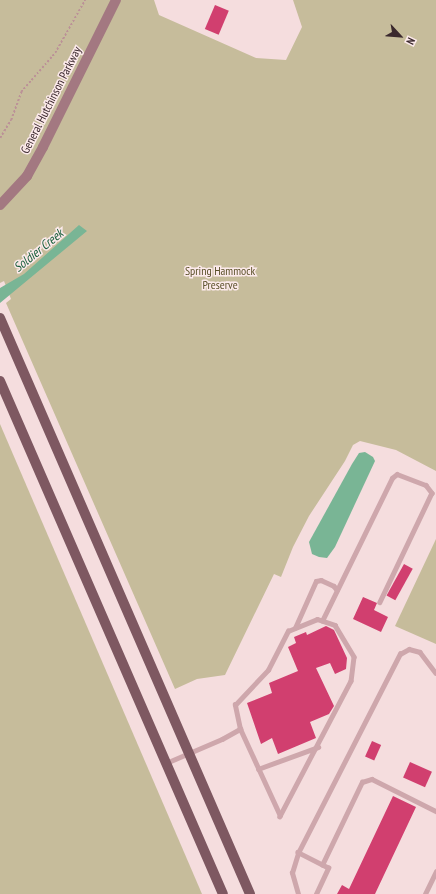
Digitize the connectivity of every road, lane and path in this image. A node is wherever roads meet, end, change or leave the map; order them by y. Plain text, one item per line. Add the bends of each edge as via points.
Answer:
1 (85, 0) edge
2 (116, 0) edge
3 (0, 138) edge
4 (0, 204) edge
5 (0, 318) edge
6 (0, 381) edge
7 (337, 590) junction
8 (380, 602) dead end
9 (322, 621) junction
10 (295, 628) junction
11 (436, 673) edge
12 (240, 729) junction
13 (318, 747) junction
14 (189, 754) junction
15 (166, 763) junction
16 (258, 769) junction
17 (436, 811) edge
18 (298, 853) junction
19 (322, 865) junction
20 (436, 871) edge
21 (223, 894) edge
22 (250, 894) edge
23 (298, 894) edge
24 (316, 894) edge
25 (425, 894) edge

1 - 3 path via 55,53 21,92 11,120
2 - 4 street, General Hutchinson Parkway via 30,170
5 - 14 main road
6 - 15 main road
7 - 8 lane via 392,478 397,474 407,476 426,485 432,493
7 - 9 lane
7 - 10 lane via 321,580 316,581
9 - 10 lane via 317,620
9 - 13 lane via 335,626 354,656 351,681
10 - 12 lane via 288,631 268,670 235,705
11 - 18 lane via 420,652 409,649 400,654
12 - 14 lane
12 - 16 lane
13 - 16 lane
13 - 16 lane via 280,816
14 - 15 lane
14 - 22 main road
15 - 21 main road
17 - 19 lane via 372,779 362,782
18 - 19 lane
18 - 23 lane via 292,873
19 - 24 lane via 328,868
20 - 25 lane

